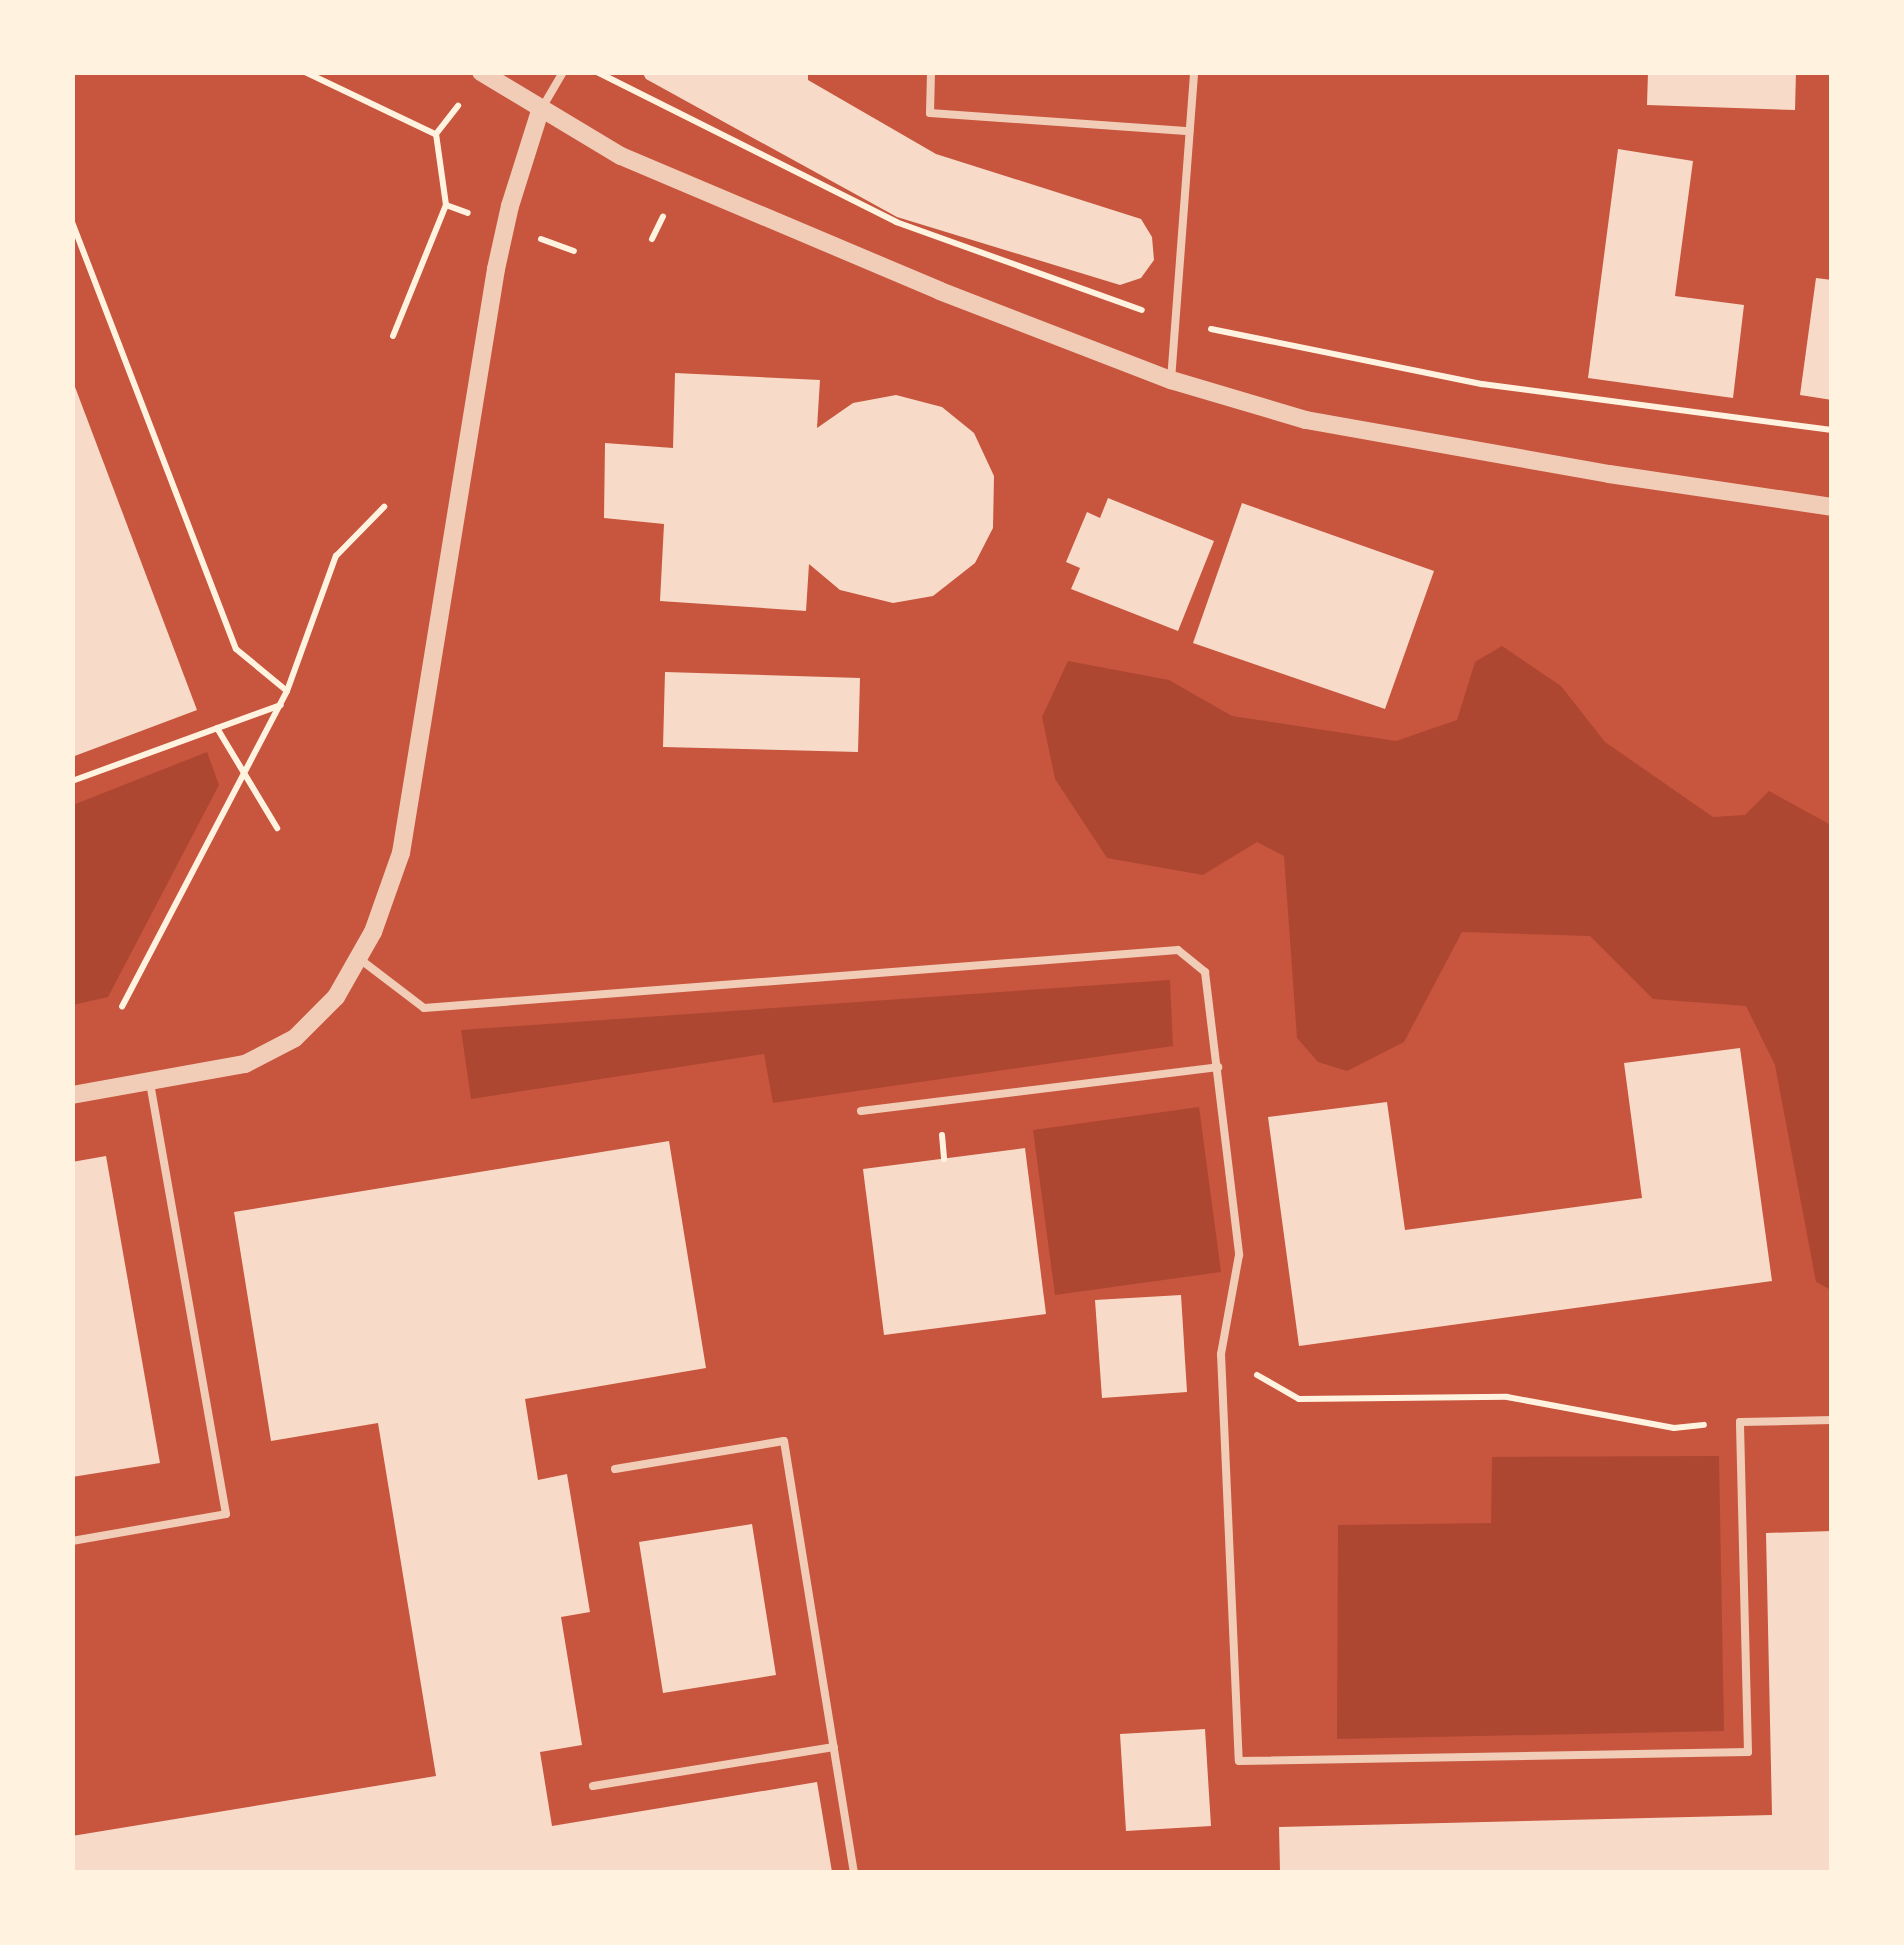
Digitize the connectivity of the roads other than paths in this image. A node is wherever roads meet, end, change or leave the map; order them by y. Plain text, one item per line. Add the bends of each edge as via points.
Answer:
1 (481, 72) edge
2 (562, 72) edge
3 (931, 72) edge
4 (1194, 72) edge
5 (540, 111) junction
6 (1189, 131) junction
7 (1171, 380) junction
8 (1832, 507) edge
9 (359, 958) junction
10 (1218, 1066) junction
11 (150, 1082) junction
12 (72, 1095) edge
13 (861, 1110) dead end
14 (1832, 1420) edge
15 (614, 1469) dead end
16 (72, 1541) edge
17 (834, 1747) junction
18 (594, 1786) dead end
19 (854, 1872) edge

1 - 5 street
2 - 5 lane
3 - 6 lane via 930,113
4 - 6 lane
5 - 7 street via 620,156
5 - 9 street via 496,268 401,853
6 - 7 lane
7 - 8 street via 1306,420
9 - 10 lane via 424,1008 1178,950 1204,972
9 - 11 street via 336,997 295,1038 245,1064
10 - 13 lane
10 - 14 lane via 1239,1255 1221,1354 1239,1761 1748,1752 1740,1422
11 - 12 street
11 - 16 lane via 226,1514
15 - 17 lane via 784,1441
17 - 18 lane
17 - 19 lane

